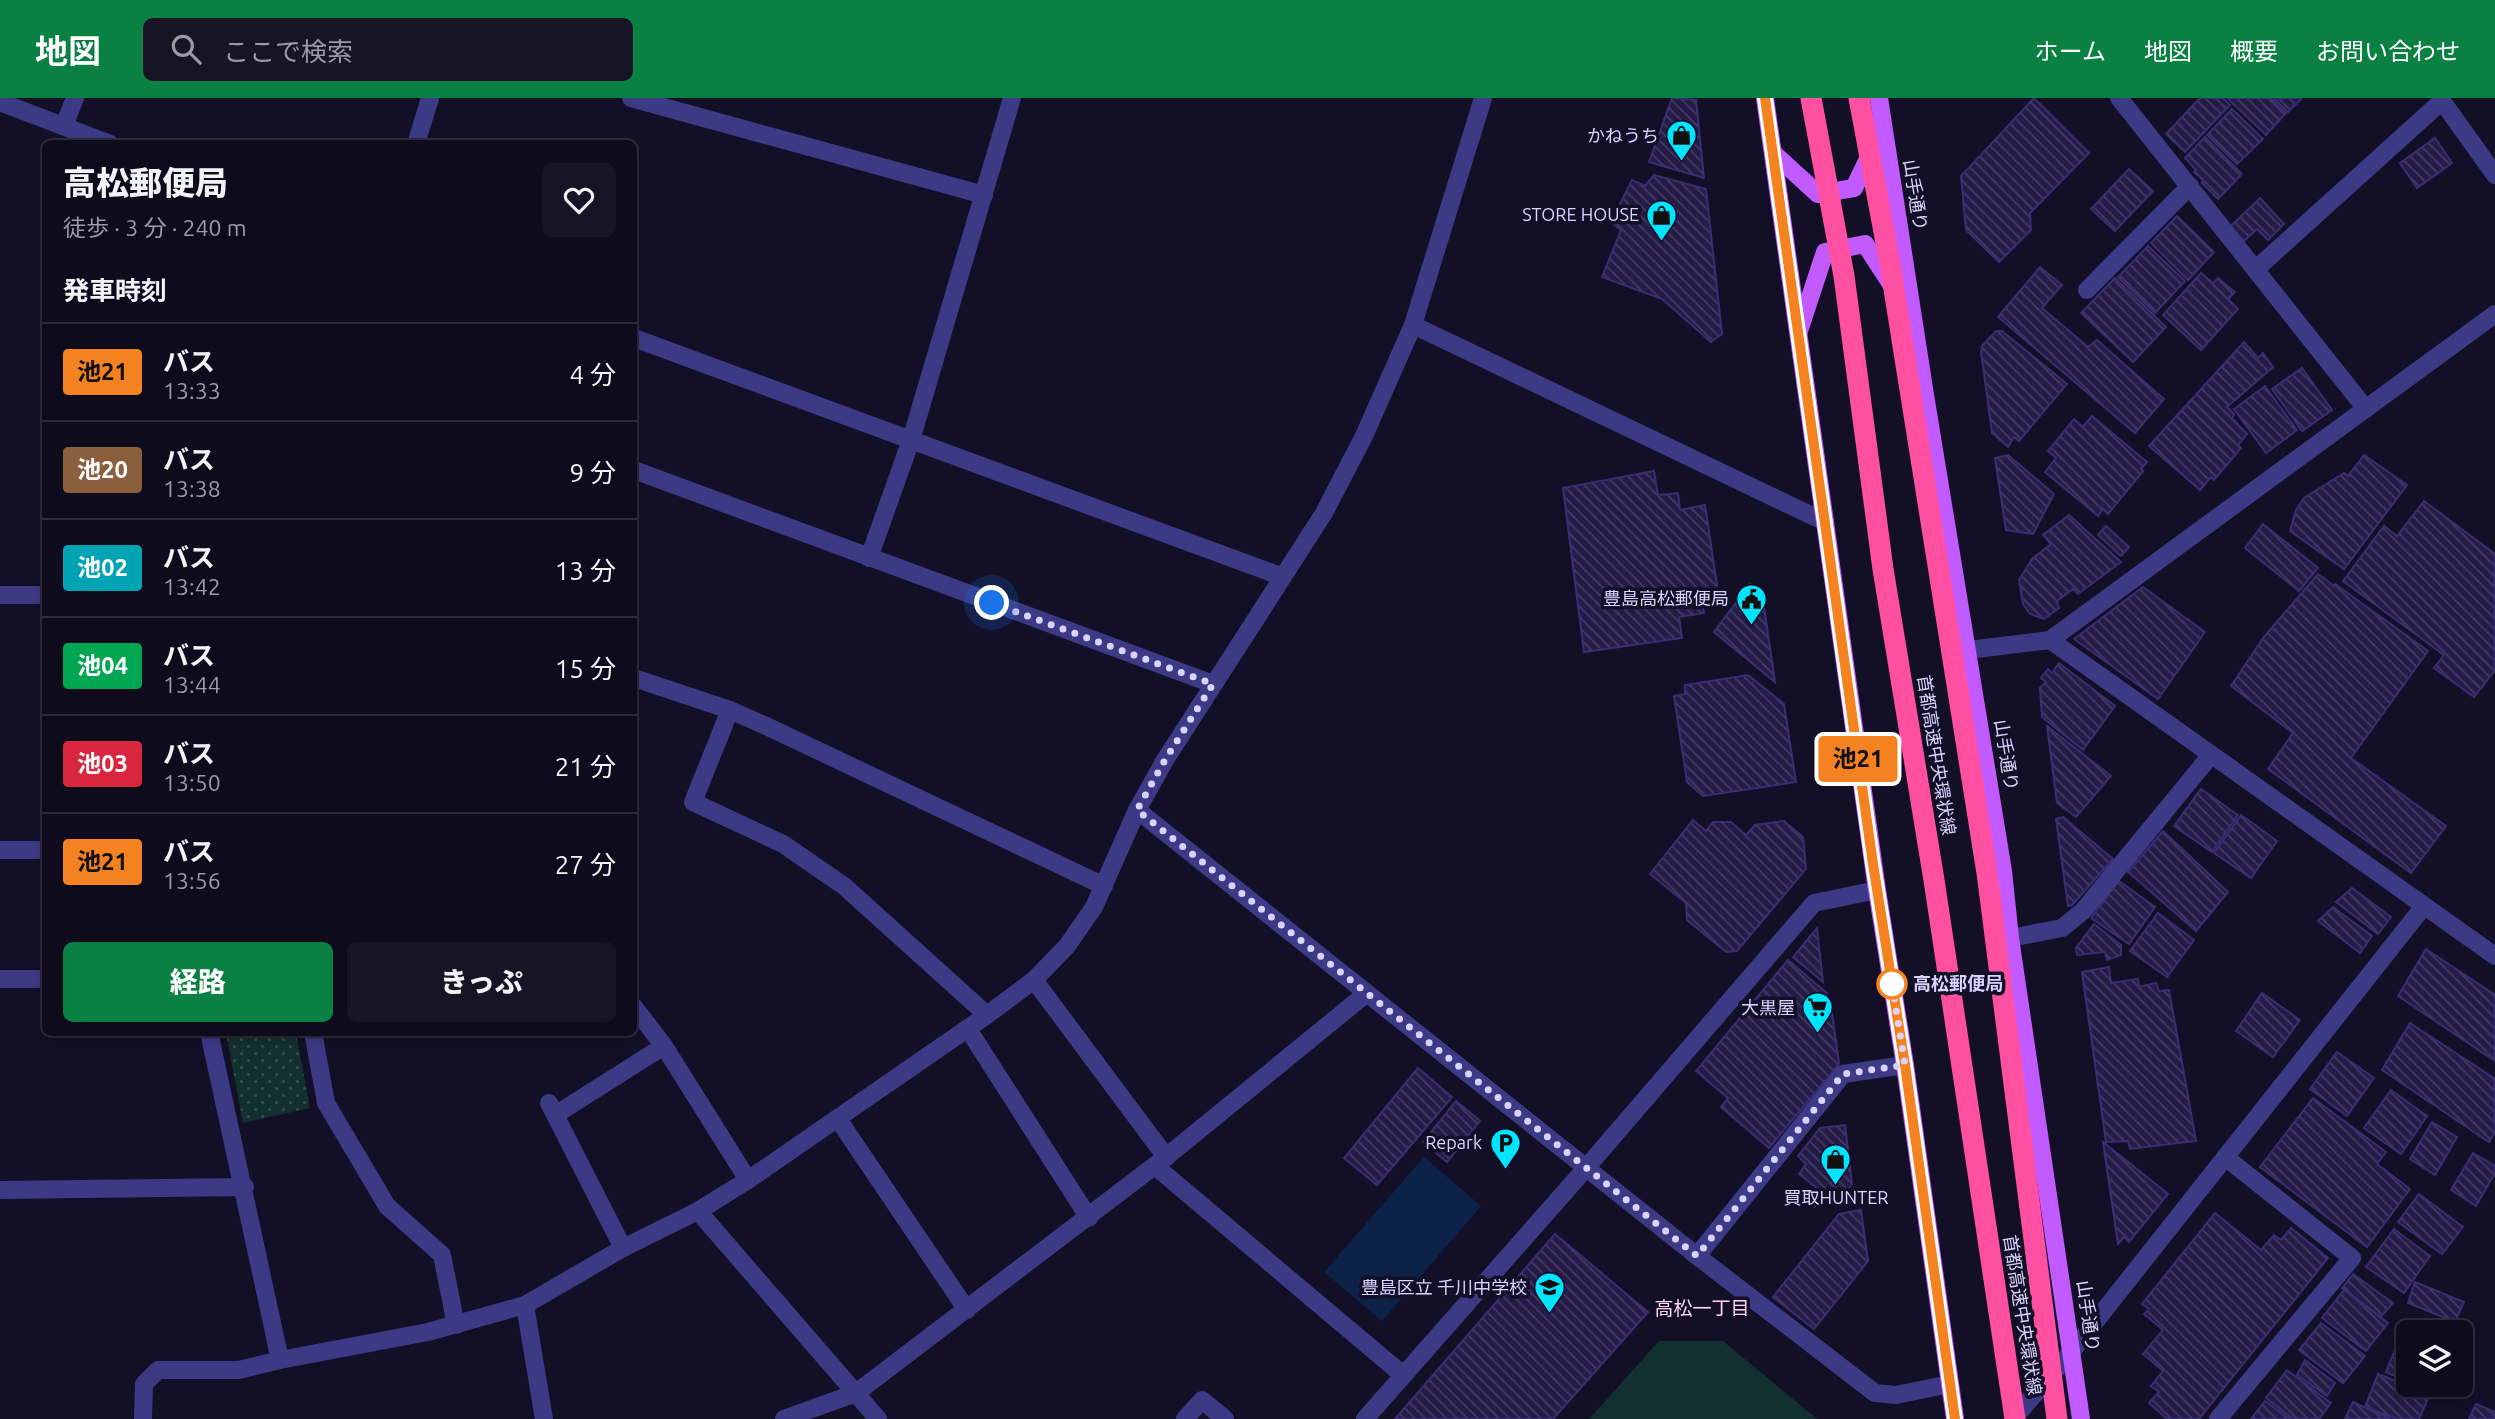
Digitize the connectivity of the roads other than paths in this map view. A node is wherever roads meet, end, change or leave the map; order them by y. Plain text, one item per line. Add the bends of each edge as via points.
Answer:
1 (75, 98) edge
2 (430, 98) edge
3 (631, 98) edge
4 (1012, 98) edge
5 (1765, 98) edge
6 (1811, 98) edge
7 (1859, 98) edge
8 (1880, 98) edge
9 (2119, 98) edge
10 (1480, 99) edge
11 (2442, 99) edge
12 (0, 102) edge
13 (1883, 125) junction
14 (64, 126) junction
15 (100, 140) edge
16 (417, 140) edge
17 (1773, 153) junction
18 (2495, 175) edge
19 (2190, 186) junction
20 (984, 195) junction
21 (2256, 269) junction
22 (2087, 290) dead end
23 (2495, 314) edge
24 (1913, 317) junction
25 (1413, 325) junction
26 (1798, 334) junction
27 (637, 339) edge
28 (2365, 409) junction
29 (911, 440) junction
30 (637, 471) edge
31 (1825, 522) junction
32 (869, 558) junction
33 (1283, 577) junction
34 (0, 595) edge
35 (42, 595) edge
36 (2050, 640) junction
37 (1968, 650) junction
38 (637, 679) edge
39 (1213, 684) junction
40 (730, 710) junction
41 (2211, 755) junction
42 (1137, 810) junction
43 (0, 850) edge
44 (42, 850) edge
45 (1104, 886) junction
46 (1877, 890) junction
47 (2424, 906) junction
48 (2010, 938) junction
49 (2495, 956) edge
50 (0, 979) edge
51 (42, 979) edge
52 (1034, 980) junction
53 (1367, 993) junction
54 (637, 1011) edge
55 (987, 1015) junction
56 (968, 1029) junction
57 (210, 1036) edge
58 (314, 1036) edge
59 (663, 1046) junction
60 (1905, 1065) junction
61 (838, 1119) junction
62 (2225, 1157) junction
63 (1161, 1162) junction
64 (1586, 1168) junction
65 (748, 1180) junction
66 (245, 1188) junction
67 (0, 1189) edge
68 (698, 1211) junction
69 (1089, 1218) junction
70 (623, 1248) junction
71 (1697, 1256) junction
72 (525, 1305) junction
73 (967, 1310) junction
74 (456, 1325) junction
75 (2072, 1351) junction
76 (280, 1360) junction
77 (1403, 1375) junction
78 (1950, 1384) junction
79 (856, 1393) junction
80 (143, 1419) edge
81 (544, 1419) edge
82 (784, 1419) edge
83 (878, 1419) edge
84 (1185, 1419) edge
85 (1225, 1419) edge
86 (1364, 1419) edge
87 (1955, 1419) edge
88 (2014, 1419) edge
89 (2057, 1419) edge
90 (2081, 1419) edge
91 (2218, 1419) edge

1 - 14 street
2 - 16 street
3 - 20 street
4 - 20 street
5 - 17 main road
6 - 88 highway, 首都高速中央環状線, bridge via 1844,276 1883,569
7 - 89 highway, 首都高速中央環状線, bridge via 1893,278 1987,873
8 - 13 main road, 山手通り
9 - 19 street
10 - 25 street
11 - 18 street
11 - 21 street
12 - 14 street
13 - 17 main road via 1854,188 1818,194
13 - 24 main road, 山手通り
14 - 15 street
17 - 26 main road
19 - 21 street
19 - 22 street
20 - 29 street
21 - 28 street
23 - 28 street
24 - 26 main road via 1865,244 1825,251
24 - 37 main road, 山手通り
25 - 31 street
25 - 33 street via 1364,436 1324,513
26 - 31 main road
27 - 29 street
28 - 36 street
29 - 32 street
29 - 33 street
30 - 32 street
31 - 46 main road
32 - 39 street
33 - 39 street
34 - 35 street
36 - 37 street
36 - 41 street
37 - 48 main road, 山手通り
38 - 40 street
39 - 42 street
40 - 45 street
40 - 55 street via 693,802 783,844 844,886
41 - 47 street
41 - 48 street via 2083,911 2062,928
42 - 45 street
42 - 53 street
43 - 44 street
45 - 52 street via 1067,946
46 - 60 main road
46 - 64 street via 1814,903
47 - 49 street
47 - 62 street
48 - 75 main road, 山手通り
50 - 51 street
52 - 55 street
52 - 63 street
53 - 63 street
53 - 64 street
54 - 59 street
55 - 56 street
56 - 61 street
56 - 69 street
57 - 66 street
58 - 74 street via 326,1103 387,1206 442,1255
59 - 65 street
59 - 70 street via 552,1109
60 - 71 street via 1843,1074
60 - 78 main road
61 - 65 street
61 - 73 street
62 - 75 street
62 - 91 street via 2352,1258
63 - 69 street
63 - 77 street
64 - 71 street
64 - 77 street
65 - 68 street
66 - 67 street
66 - 76 street
68 - 70 street
68 - 79 street
69 - 73 street
70 - 72 street
71 - 78 street via 1875,1394 1896,1395
72 - 74 street
72 - 81 street
73 - 79 street
74 - 76 street
75 - 88 street
75 - 90 main road, 山手通り
76 - 80 street via 239,1370 158,1370 144,1384
77 - 86 street
78 - 87 main road
79 - 82 street
79 - 83 street
84 - 85 street via 1202,1400

